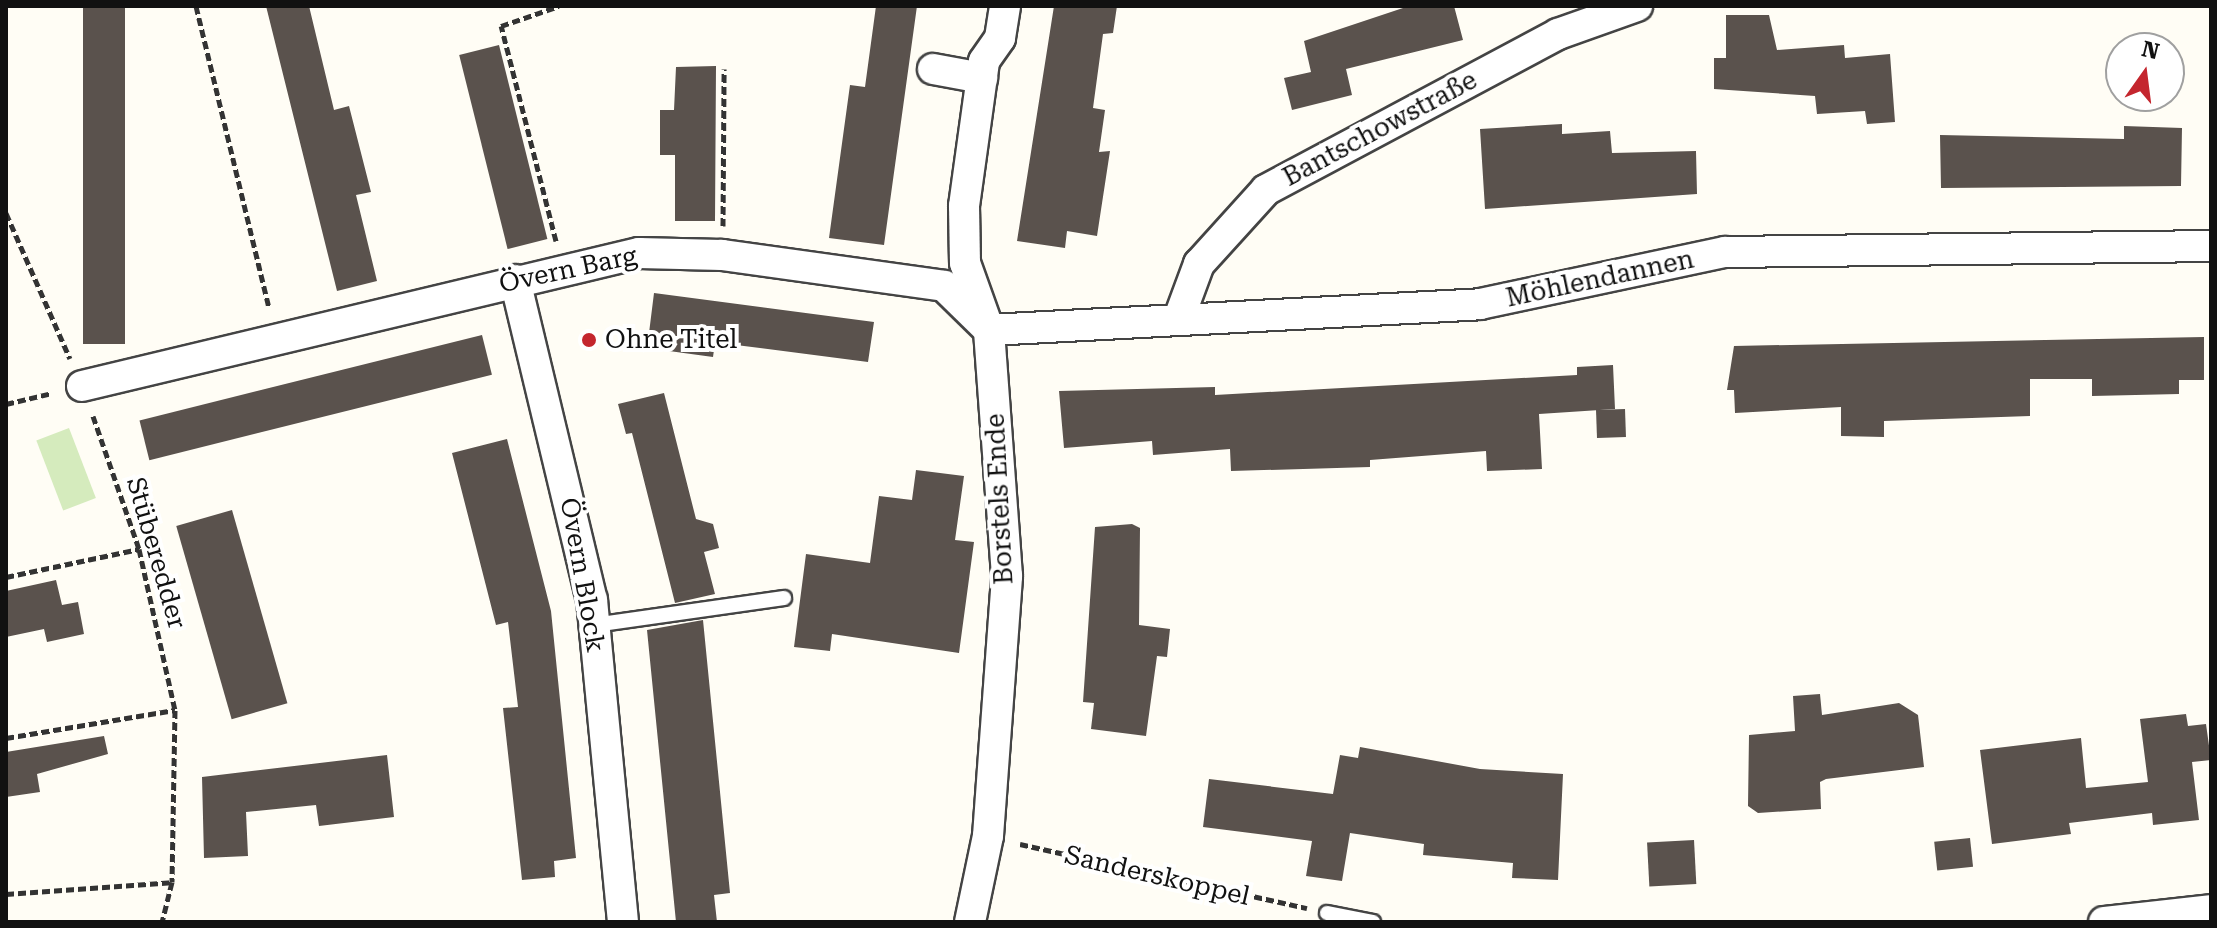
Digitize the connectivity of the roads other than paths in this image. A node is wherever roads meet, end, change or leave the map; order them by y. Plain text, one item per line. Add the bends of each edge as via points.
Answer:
1 (1005, 6) edge
2 (1637, 6) edge
3 (933, 69) dead end
4 (982, 78) junction
5 (2211, 246) edge
6 (515, 280) junction
7 (1179, 318) junction
8 (989, 330) junction
9 (82, 386) road end
10 (784, 598) dead end
11 (594, 625) junction
12 (2211, 910) edge
13 (1327, 913) road end
14 (623, 922) edge
15 (970, 922) edge
16 (1373, 922) edge
17 (2104, 922) edge

1 - 4 street, Borstels Ende
2 - 7 street, Bantschowstraße via 1558,34 1266,190 1199,264
3 - 4 street
4 - 8 street, Borstels Ende via 964,206 965,263
5 - 7 street, Möhlendannen via 1725,252 1480,304
6 - 8 street, Övern Barg via 639,253 722,255 944,286
6 - 9 street, Övern Barg
6 - 11 street, Övern Block
7 - 8 street, Möhlendannen
8 - 15 street, Borstels Ende via 1007,576 988,836
10 - 11 lane
11 - 14 street, Övern Block
12 - 17 street
13 - 16 lane

